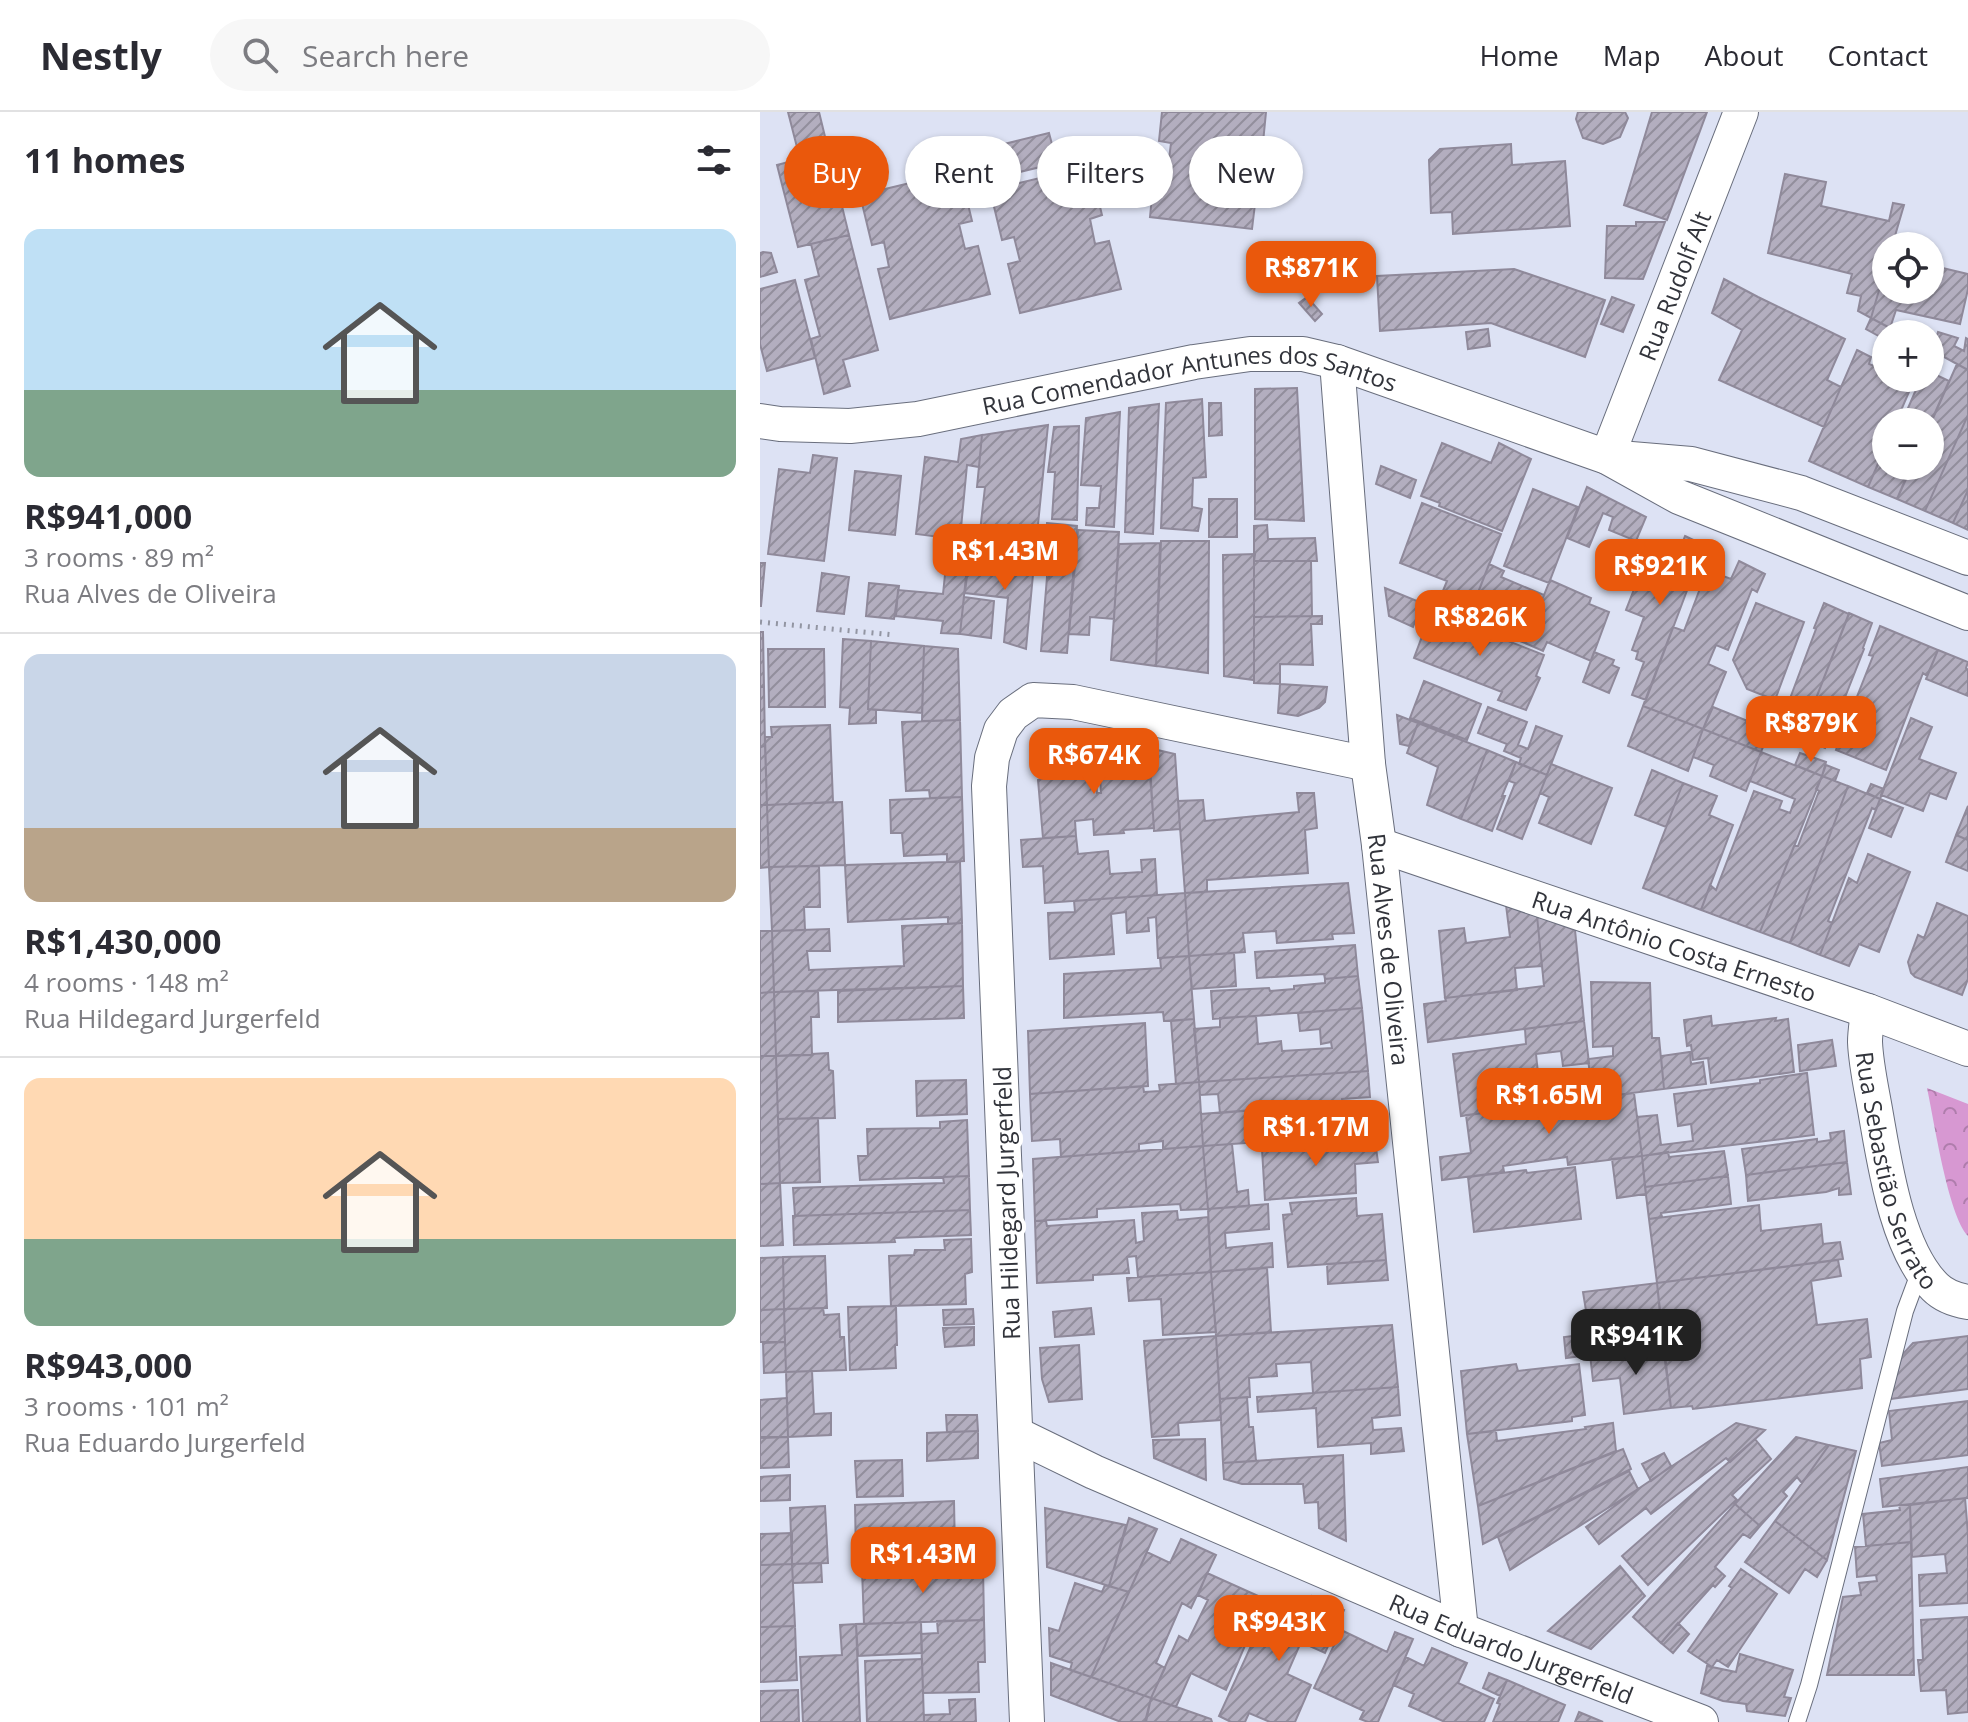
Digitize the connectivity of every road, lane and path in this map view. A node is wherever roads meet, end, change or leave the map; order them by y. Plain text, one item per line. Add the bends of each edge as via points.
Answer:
1 (1741, 112) edge
2 (1337, 362) junction
3 (760, 421) edge
4 (1607, 457) junction
5 (1968, 558) edge
6 (1968, 613) edge
7 (760, 622) edge
8 (894, 635) dead end
9 (1368, 764) junction
10 (1379, 845) junction
11 (1868, 1011) junction
12 (1968, 1049) edge
13 (1921, 1268) junction
14 (1968, 1302) edge
15 (1016, 1434) junction
16 (1461, 1630) junction
17 (1027, 1722) edge
18 (1701, 1722) edge
19 (1797, 1722) edge

1 - 4 street, Rua Rudolf Alt
2 - 3 street, Rua Comendador Antunes dos Santos via 1303,354 1250,354 918,419 850,426
2 - 4 street, Rua Comendador Antunes dos Santos
2 - 9 street, Rua Alves de Oliveira
4 - 5 street, Rua Comendador Antunes dos Santos via 1691,464 1801,493
4 - 6 street, Rua Comendador Antunes dos Santos via 1679,497
7 - 8 path
9 - 10 street, Rua Alves de Oliveira
9 - 15 street, Rua Hildegard Jurgerfeld via 1073,702 1033,700 1001,730 989,786
10 - 11 street, Rua Antônio Costa Ernesto
10 - 16 street, Rua Alves de Oliveira
11 - 12 street, Rua Antônio Costa Ernesto
11 - 13 street, Rua Sebastião Serrato via 1868,1069 1887,1175
13 - 14 street, Rua Sebastião Serrato via 1945,1295
13 - 19 lane via 1905,1311
15 - 16 street, Rua Eduardo Jurgerfeld
15 - 17 street, Rua Hildegard Jurgerfeld
16 - 18 street, Rua Eduardo Jurgerfeld

